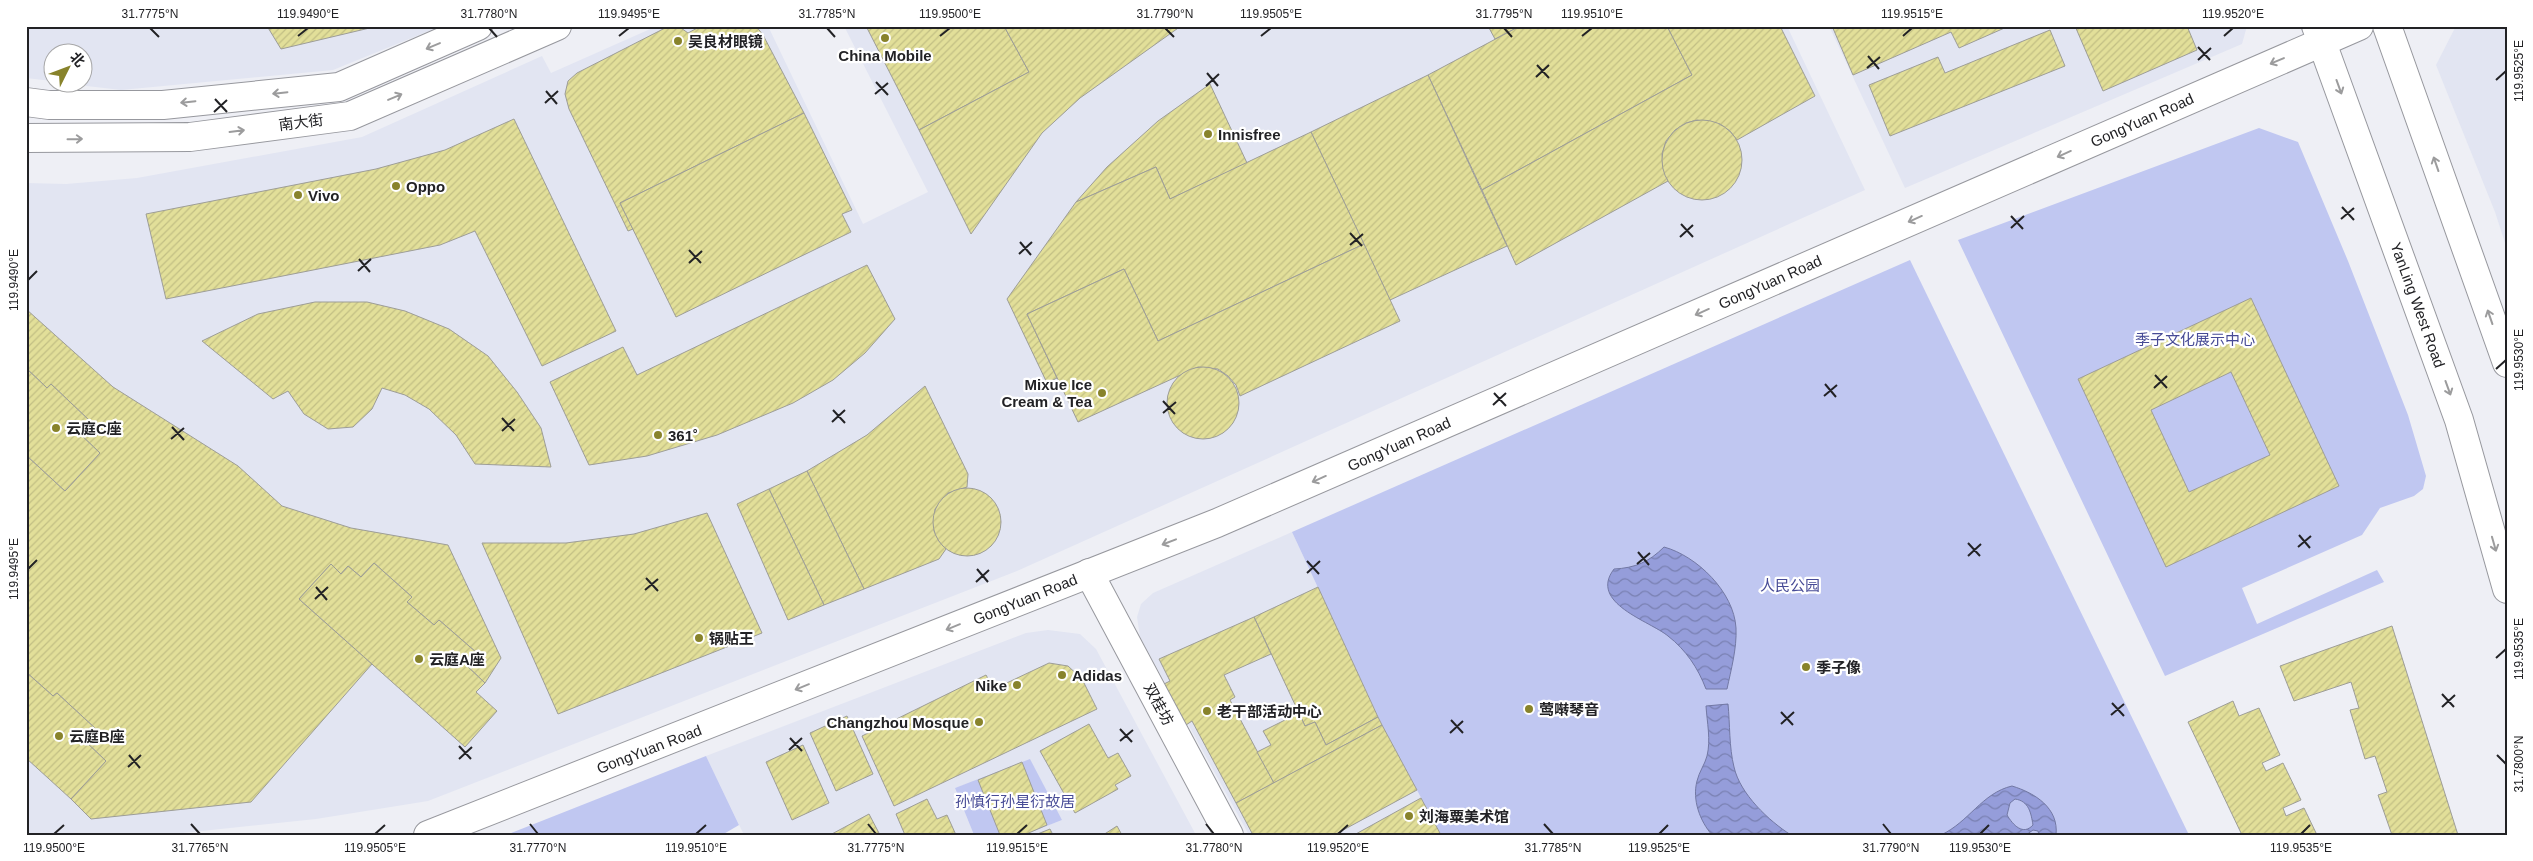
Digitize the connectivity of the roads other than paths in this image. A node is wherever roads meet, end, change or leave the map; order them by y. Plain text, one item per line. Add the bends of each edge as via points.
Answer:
1 (478, 26) edge
2 (557, 26) edge
3 (2359, 26) edge
4 (2388, 26) edge
5 (2319, 34) edge
6 (26, 102) edge
7 (26, 138) edge
8 (2507, 363) edge
9 (1089, 573) junction
10 (2507, 588) edge
11 (428, 835) edge
12 (1230, 835) edge

1 -> 6 street, 南大街 via 339,87 163,105
7 -> 2 street, 南大街 via 190,137 350,116
3 - 5 street, GongYuan Road
8 -> 4 street
5 -> 9 street, GongYuan Road via 1226,520
5 -> 10 street, YanLing West Road via 2459,420
9 -> 11 street, GongYuan Road
9 - 12 street, 双桂坊

